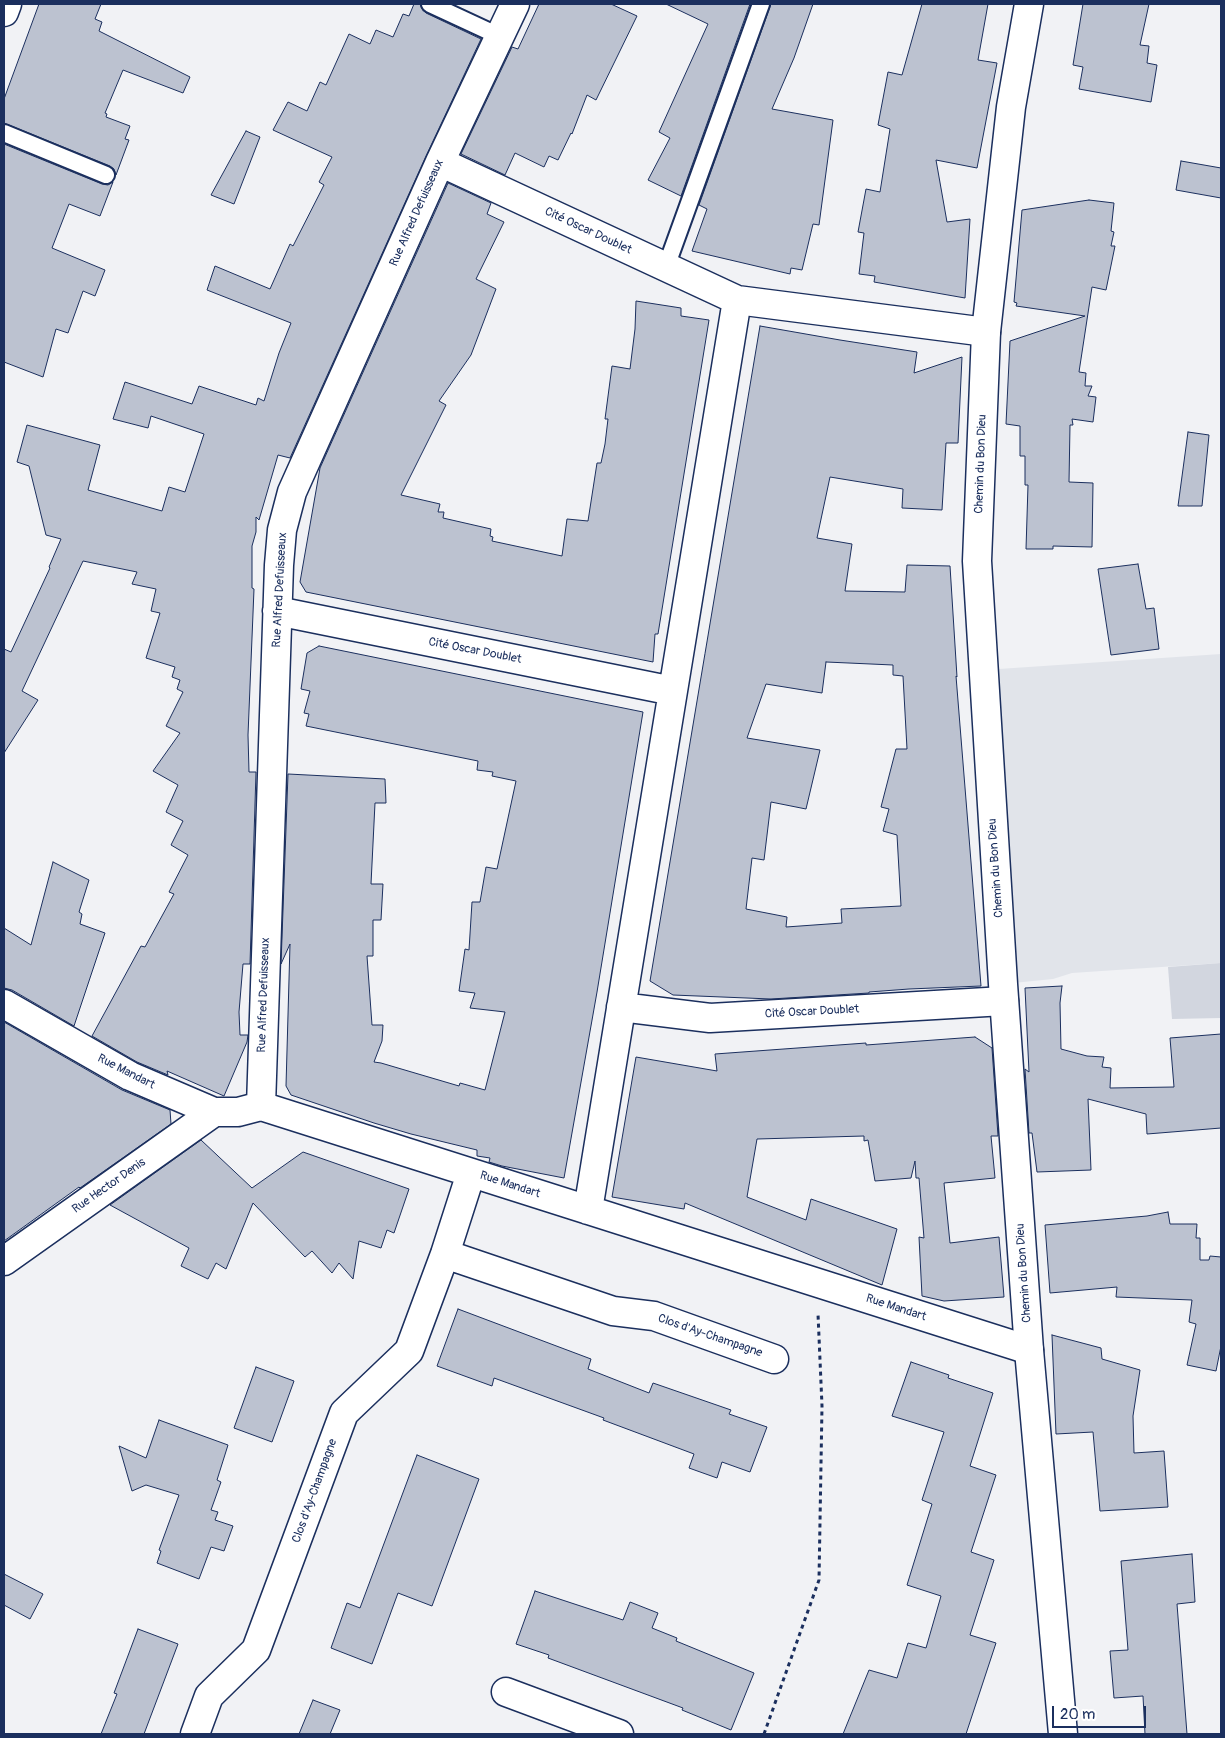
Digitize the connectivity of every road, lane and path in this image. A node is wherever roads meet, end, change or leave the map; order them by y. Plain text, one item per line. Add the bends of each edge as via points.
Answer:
1 (7, 4) edge
2 (430, 4) edge
3 (514, 4) edge
4 (761, 4) edge
5 (1029, 4) edge
6 (4, 12) edge
7 (499, 36) junction
8 (4, 133) edge
9 (440, 162) junction
10 (106, 175) dead end
11 (666, 266) junction
12 (737, 300) junction
13 (986, 332) junction
14 (277, 611) junction
15 (673, 691) junction
16 (1004, 1001) junction
17 (4, 1004) edge
18 (621, 1007) junction
19 (261, 1106) junction
20 (214, 1112) junction
21 (471, 1173) junction
22 (588, 1210) junction
23 (445, 1254) junction
24 (4, 1260) edge
25 (817, 1283) junction
26 (1029, 1350) junction
27 (774, 1359) dead end
28 (506, 1692) dead end
29 (195, 1734) edge
30 (619, 1734) edge
31 (764, 1734) edge
32 (1063, 1734) edge

1 - 6 street
2 - 7 lane
3 - 7 street, Rue Alfred Defuisseaux
4 - 11 lane
5 - 13 street, Chemin du Bon Dieu via 1011,107
7 - 9 street, Rue Alfred Defuisseaux
8 - 10 lane
9 - 11 street, Cité Oscar Doublet
9 - 14 street, Rue Alfred Defuisseaux via 292,492 282,530
11 - 12 street, Cité Oscar Doublet
12 - 13 street, Cité Oscar Doublet
12 - 15 street
13 - 16 street, Chemin du Bon Dieu via 977,561
14 - 15 street, Cité Oscar Doublet
14 - 19 street, Rue Alfred Defuisseaux
15 - 18 street
16 - 18 street, Cité Oscar Doublet via 710,1018
16 - 26 street, Chemin du Bon Dieu
17 - 20 street, Rue Mandart via 130,1076
18 - 22 street
19 - 20 street, Rue Mandart via 238,1112
19 - 21 street, Rue Mandart
20 - 24 street, Rue Hector Denis
21 - 22 street, Rue Mandart
21 - 23 street, Clos d'Ay-Champagne
22 - 25 street, Rue Mandart
23 - 27 street, Clos d'Ay-Champagne via 613,1311 654,1316
23 - 29 street, Clos d'Ay-Champagne via 409,1351 344,1413 256,1650 209,1696
25 - 26 street, Rue Mandart
25 - 31 path via 822,1406 819,1580
26 - 32 street, Chemin du Bon Dieu
28 - 30 street

